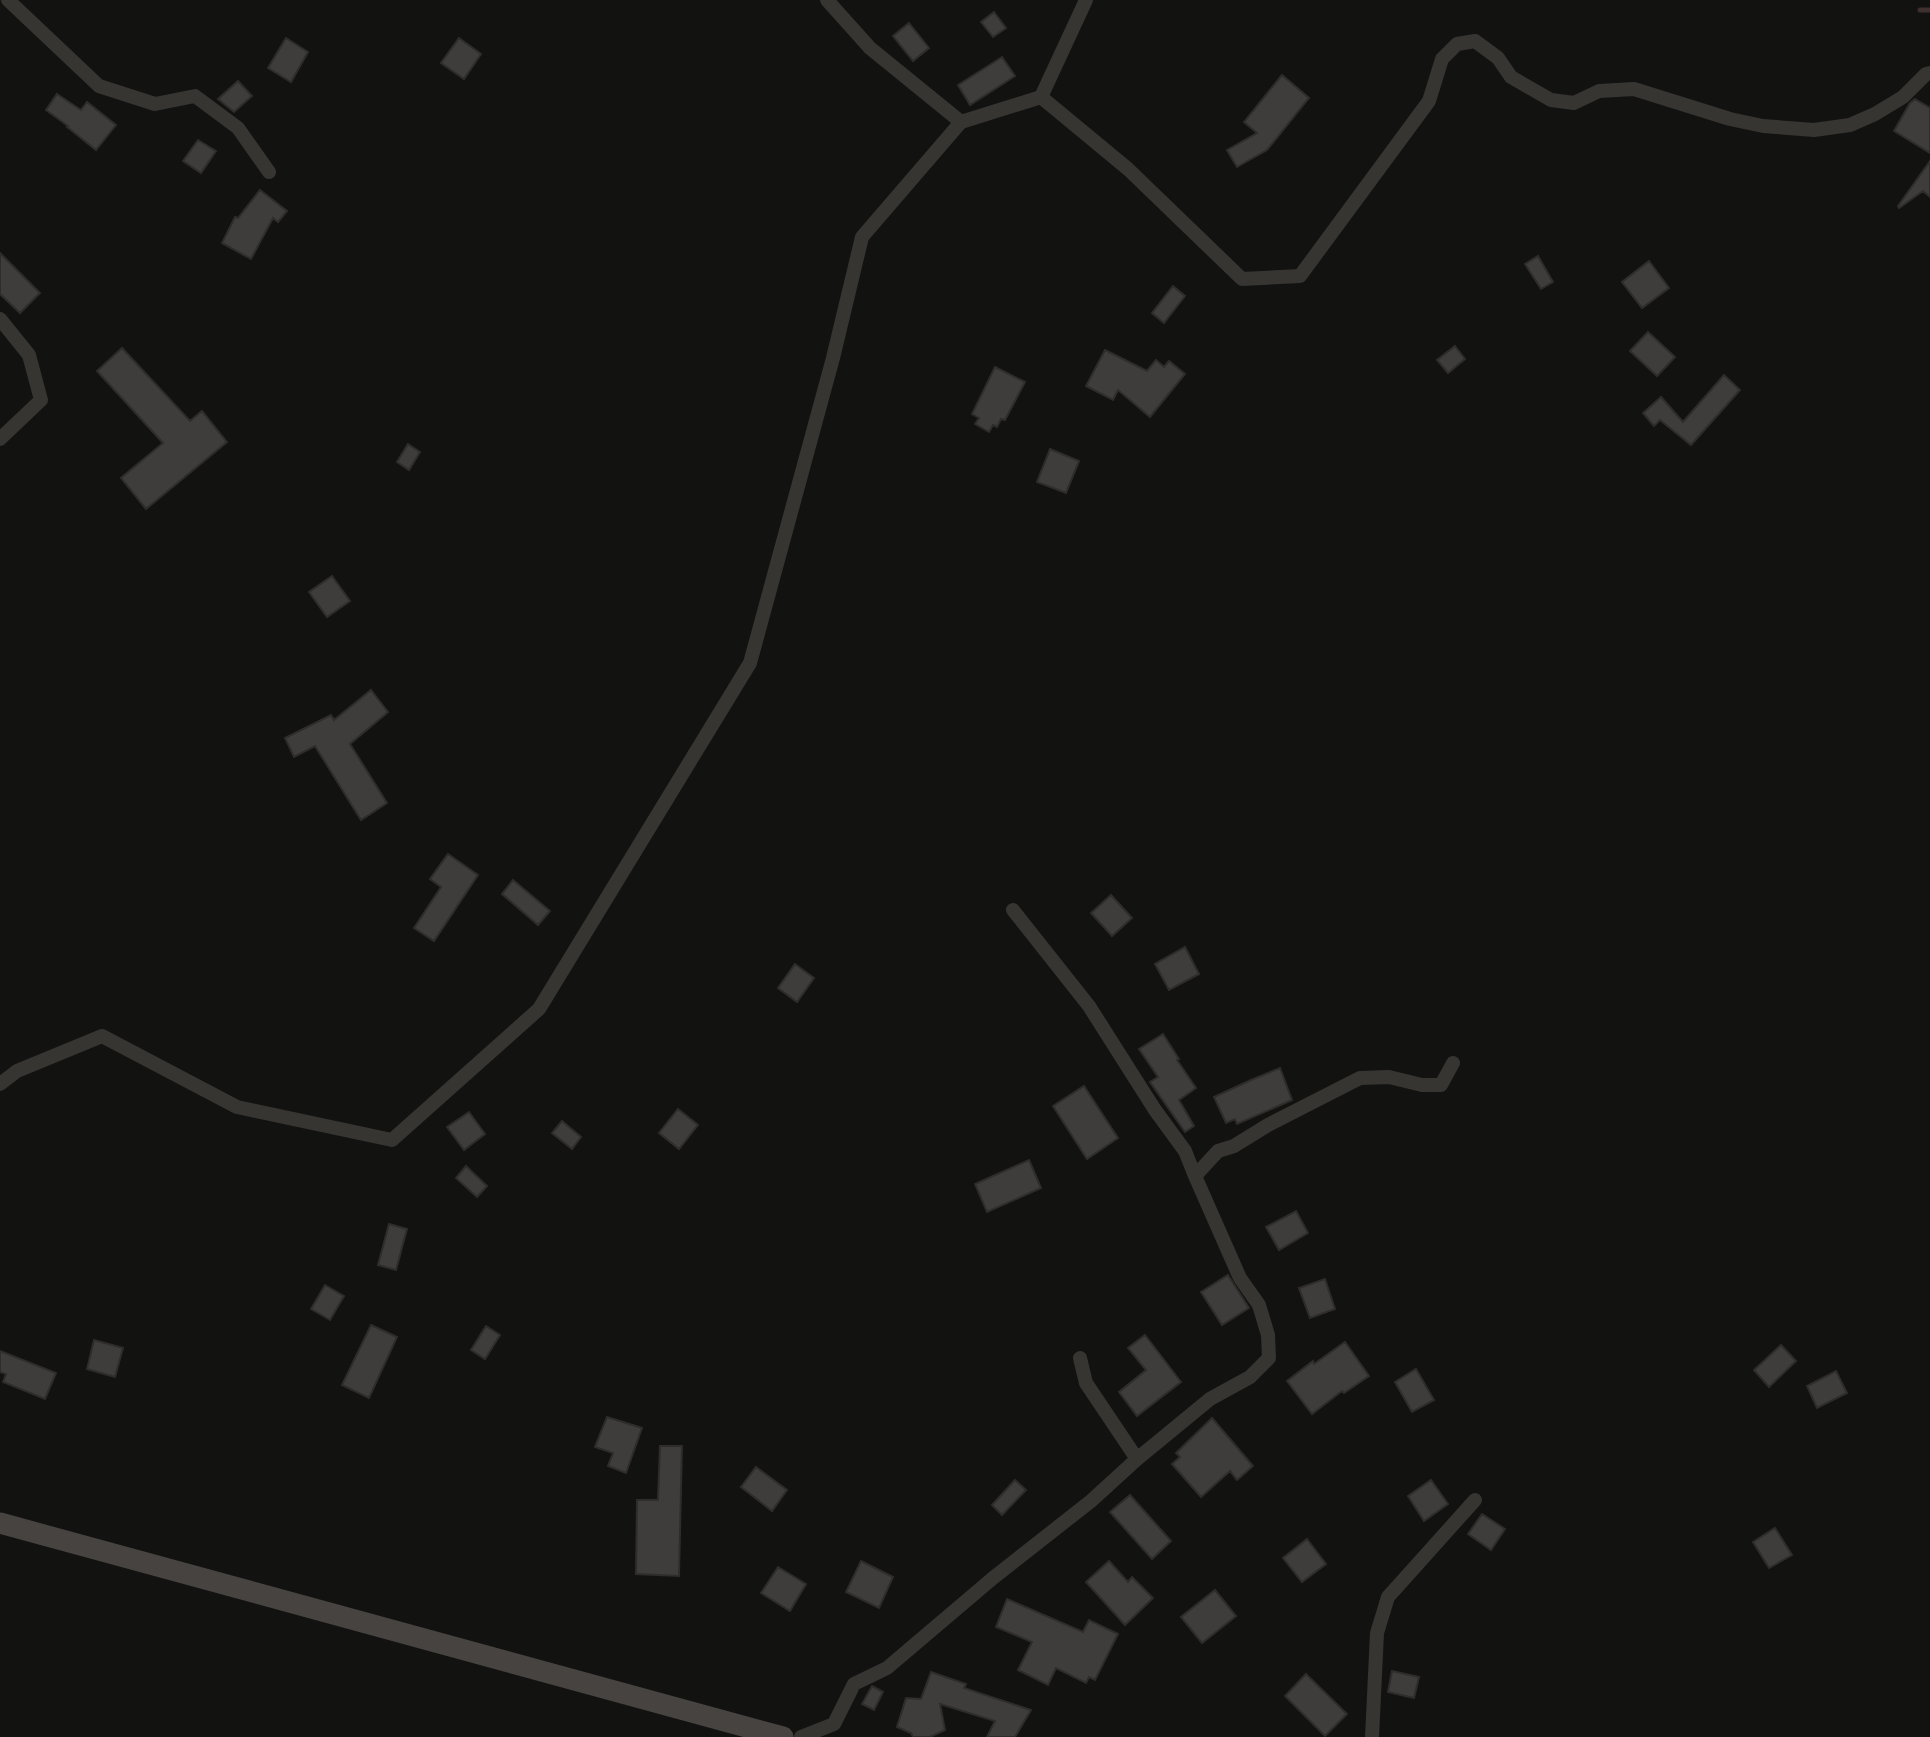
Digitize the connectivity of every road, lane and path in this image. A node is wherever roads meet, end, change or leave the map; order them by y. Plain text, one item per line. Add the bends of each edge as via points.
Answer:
1 (8, 0) edge
2 (827, 0) edge
3 (1086, 0) edge
4 (1930, 73) edge
5 (1041, 97) junction
6 (961, 122) junction
7 (269, 172) dead end
8 (0, 319) edge
9 (0, 439) edge
10 (1013, 910) dead end
11 (1453, 1063) dead end
12 (0, 1084) edge
13 (1195, 1176) junction
14 (1080, 1358) dead end
15 (1137, 1459) junction
16 (1475, 1500) dead end
17 (0, 1523) edge
18 (783, 1737) edge
19 (801, 1737) edge
20 (1372, 1737) edge

1 - 7 street via 99,86 155,104 195,96 238,128
2 - 6 street via 870,48
3 - 5 street
4 - 5 street via 1875,114 1850,125 1814,130 1730,119 1634,89 1599,91 1574,103 1551,100 1511,77 1498,58 1475,41 1457,44 1442,59 1429,100 1300,276 1242,279 1128,169
5 - 6 street
6 - 12 street via 862,237 750,663 539,1009 392,1140 237,1107 102,1036 17,1071
8 - 9 street via 29,355 41,400
10 - 13 street via 1089,1006 1185,1151
11 - 13 street via 1441,1085 1390,1077 1360,1078 1218,1151
13 - 15 street via 1240,1278 1259,1305 1269,1359 1250,1377 1210,1399
14 - 15 street via 1086,1383
15 - 19 street via 887,1668 854,1684 834,1724
16 - 20 street via 1388,1597 1377,1633
17 - 18 main road

